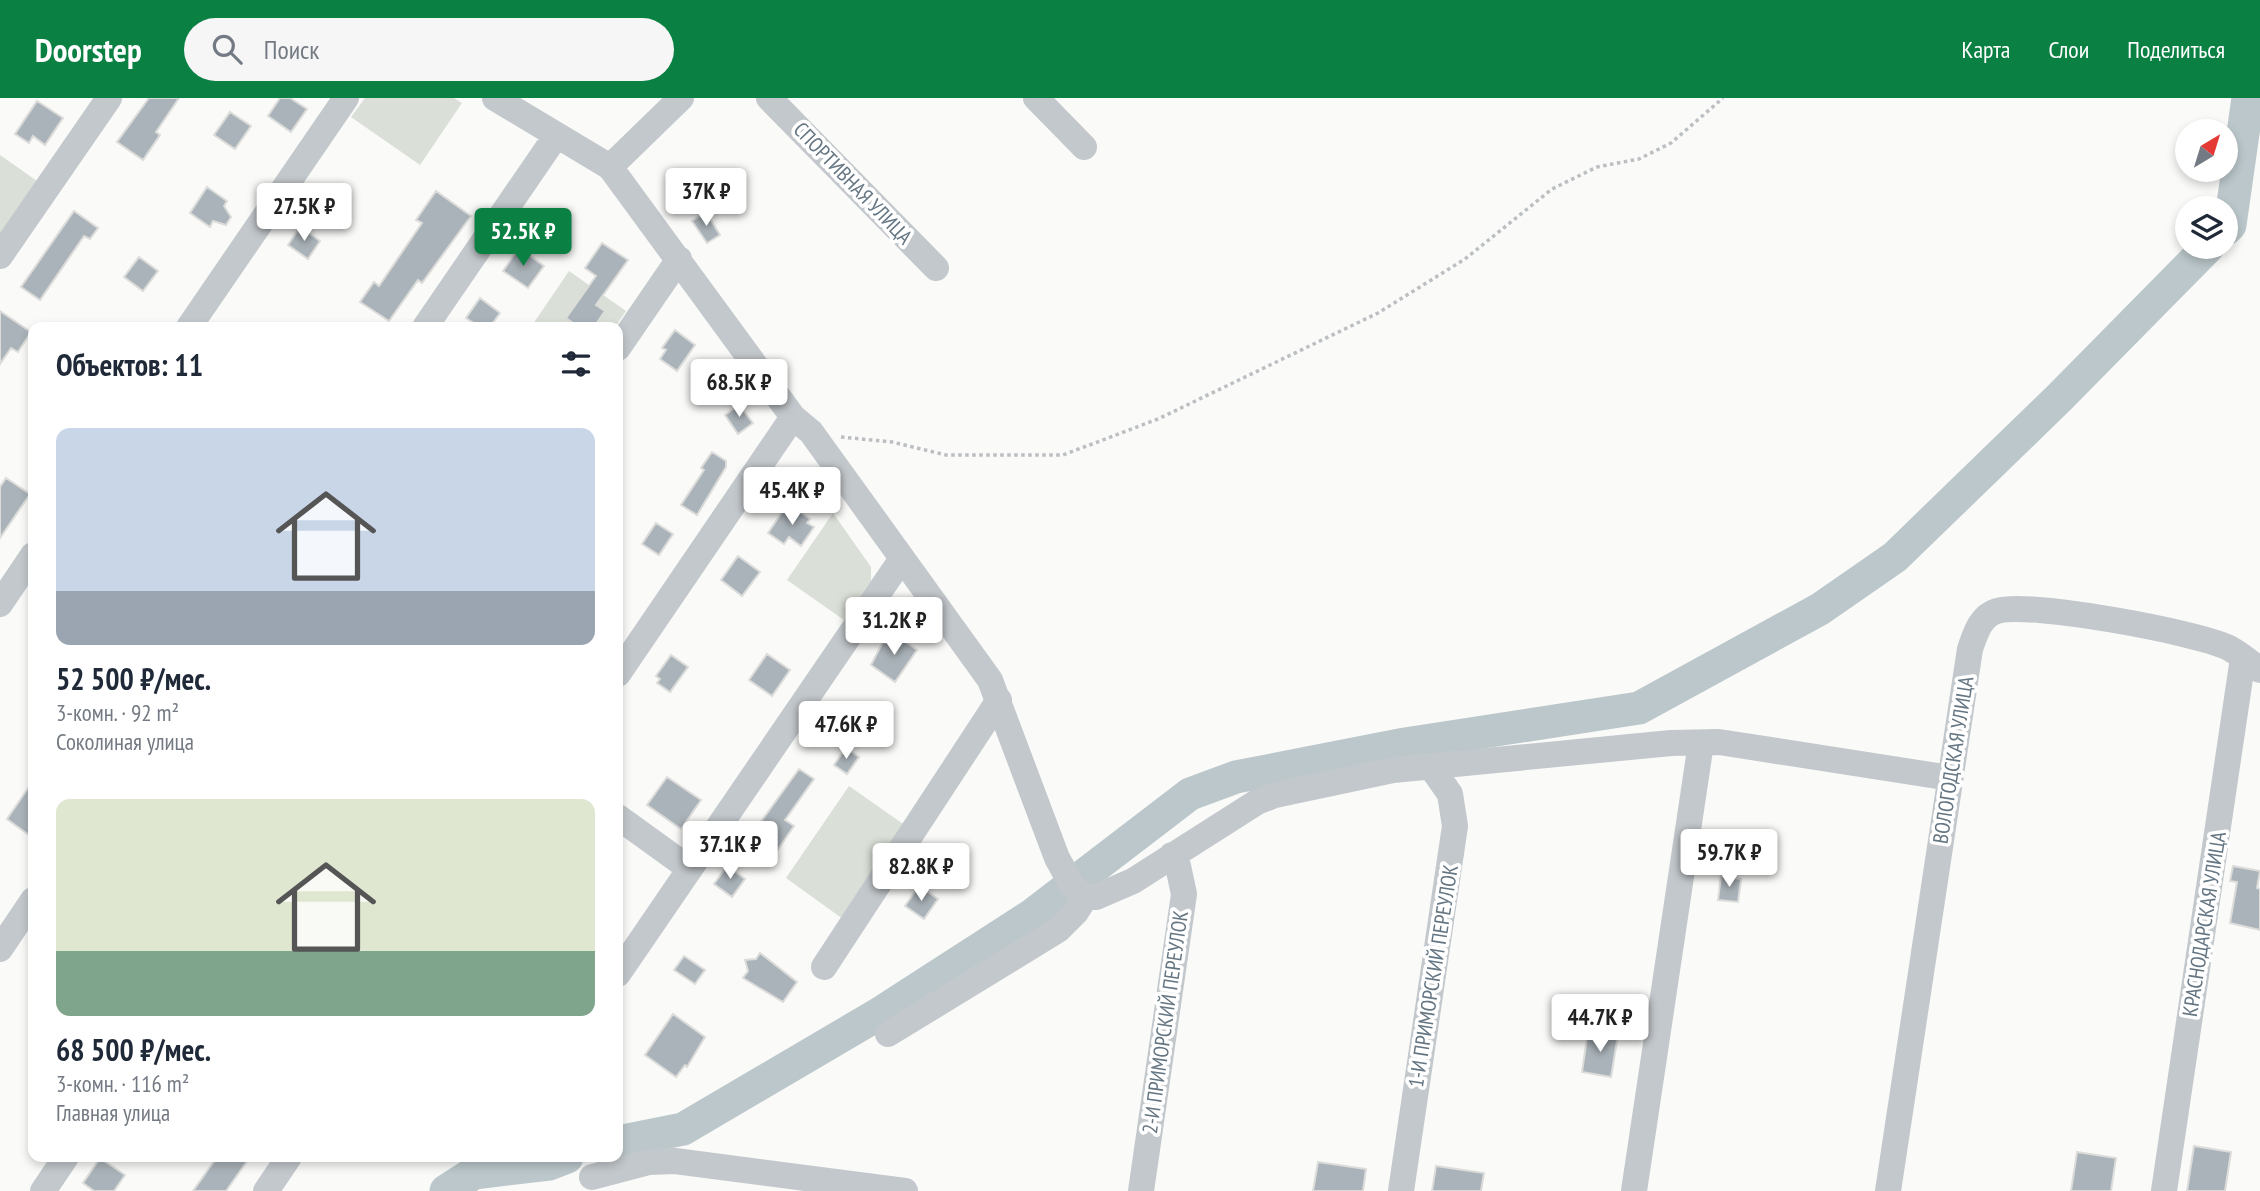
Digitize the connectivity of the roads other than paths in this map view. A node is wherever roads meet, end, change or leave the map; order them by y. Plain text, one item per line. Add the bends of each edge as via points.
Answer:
1 (108, 98) edge
2 (346, 98) edge
3 (495, 98) edge
4 (681, 98) edge
5 (769, 98) edge
6 (1036, 98) edge
7 (556, 136) junction
8 (1084, 147) dead end
9 (610, 167) junction
10 (0, 256) edge
11 (679, 259) junction
12 (936, 268) dead end
13 (192, 322) edge
14 (428, 322) edge
15 (623, 341) edge
16 (802, 424) junction
17 (901, 560) junction
18 (28, 562) edge
19 (0, 604) edge
20 (2252, 664) edge
21 (623, 667) edge
22 (999, 700) junction
23 (1701, 743) junction
24 (1431, 767) junction
25 (1950, 778) junction
26 (623, 821) edge
27 (1172, 855) junction
28 (690, 869) junction
29 (1075, 886) junction
30 (28, 907) edge
31 (0, 949) edge
32 (623, 967) edge
33 (824, 967) dead end
34 (888, 1034) dead end
35 (63, 1162) edge
36 (286, 1162) edge
37 (592, 1177) dead end
38 (43, 1191) edge
39 (266, 1191) edge
40 (905, 1191) edge
41 (1141, 1191) edge
42 (1401, 1191) edge
43 (1634, 1191) edge
44 (1888, 1191) edge
45 (2164, 1191) edge

1 - 10 street
2 - 13 street
3 - 7 street
4 - 9 street
5 - 12 street, СПОРТИВНАЯ УЛИЦА
6 - 8 street
7 - 9 street
7 - 14 street
9 - 11 street
11 - 15 street
11 - 16 street
16 - 17 street
16 - 21 street
17 - 22 street via 970,649
17 - 28 street
18 - 19 street
20 - 25 street, ВОЛОГОДСКАЯ УЛИЦА via 2228,648 2178,631 2027,608 1995,611 1979,624 1970,649
20 - 45 street, КРАСНОДАРСКАЯ УЛИЦА
22 - 29 street
22 - 33 street
23 - 24 street
23 - 25 street
23 - 43 street
24 - 27 street via 1275,795 1246,806
24 - 42 street, 1-И ПРИМОРСКИЙ ПЕРЕУЛОК via 1450,794 1455,825
25 - 44 street, ВОЛОГОДСКАЯ УЛИЦА
26 - 28 street
27 - 29 street via 1111,893 1096,897
27 - 41 street, 2-И ПРИМОРСКИЙ ПЕРЕУЛОК via 1184,894
28 - 32 street
29 - 34 street via 1076,912 1058,930
30 - 31 street
35 - 38 street
36 - 39 street
37 - 40 street via 675,1161

